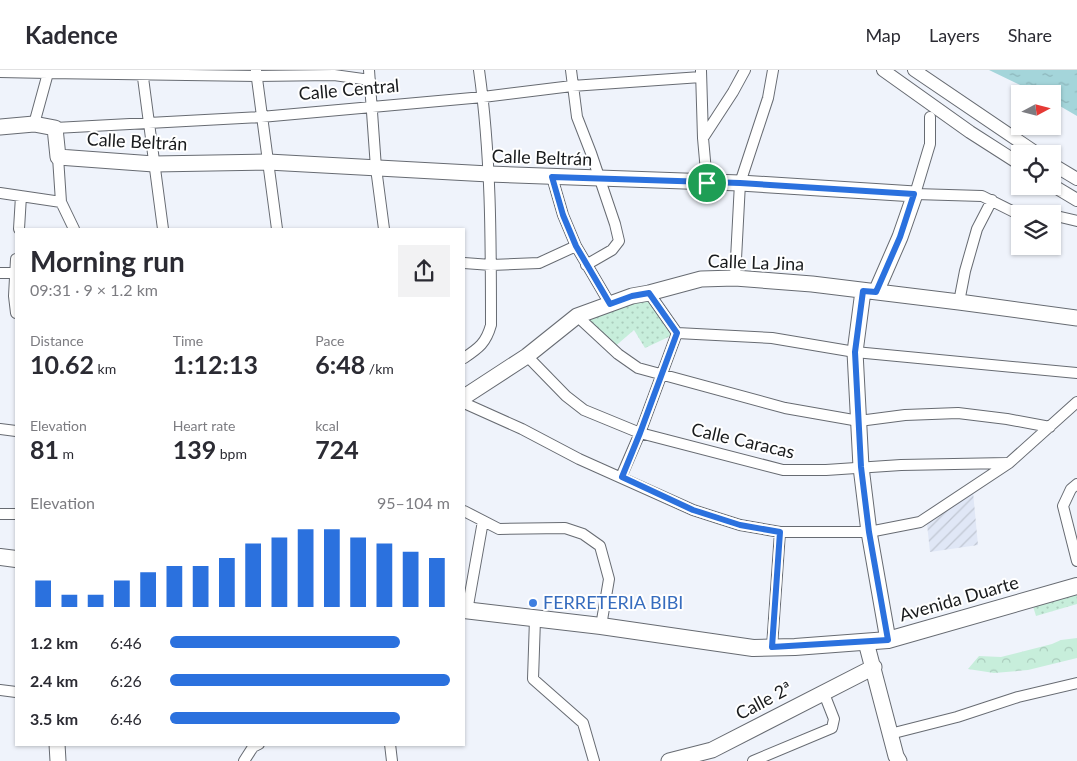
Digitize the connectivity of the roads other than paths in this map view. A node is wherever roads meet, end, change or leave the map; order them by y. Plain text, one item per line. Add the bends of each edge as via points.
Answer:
1 (479, 70) edge
2 (571, 70) edge
3 (745, 70) edge
4 (773, 70) edge
5 (883, 70) edge
6 (914, 70) edge
7 (0, 72) edge
8 (48, 72) edge
9 (142, 72) edge
10 (256, 73) edge
11 (701, 73) edge
12 (369, 75) edge
13 (572, 86) junction
14 (483, 97) junction
15 (372, 107) junction
16 (261, 117) junction
17 (930, 117) dead end
18 (34, 124) junction
19 (150, 124) junction
20 (0, 127) edge
21 (55, 128) junction
22 (703, 138) junction
23 (1025, 145) edge
24 (58, 157) junction
25 (1011, 158) edge
26 (268, 162) junction
27 (154, 164) junction
28 (376, 168) junction
29 (1061, 169) edge
30 (489, 174) junction
31 (552, 177) junction
32 (599, 179) junction
33 (1077, 179) edge
34 (707, 183) junction
35 (740, 183) junction
36 (1061, 190) edge
37 (0, 193) edge
38 (914, 194) junction
39 (21, 196) junction
40 (992, 200) junction
41 (1077, 200) edge
42 (62, 202) junction
43 (1011, 210) edge
44 (1061, 217) edge
45 (1077, 221) edge
46 (19, 228) edge
47 (74, 228) edge
48 (163, 228) edge
49 (277, 228) edge
50 (384, 228) edge
51 (576, 246) junction
52 (465, 263) edge
53 (491, 265) junction
54 (586, 266) junction
55 (0, 273) edge
56 (15, 274) edge
57 (735, 278) junction
58 (15, 285) edge
59 (870, 292) junction
60 (649, 293) junction
61 (959, 302) junction
62 (15, 304) edge
63 (610, 304) junction
64 (577, 316) junction
65 (1077, 318) edge
66 (677, 333) junction
67 (855, 352) junction
68 (527, 356) junction
69 (465, 357) edge
70 (1077, 373) edge
71 (662, 375) junction
72 (465, 396) edge
73 (1077, 402) edge
74 (465, 403) edge
75 (859, 420) junction
76 (1050, 427) junction
77 (0, 429) edge
78 (15, 431) edge
79 (640, 433) junction
80 (1009, 463) junction
81 (861, 467) junction
82 (622, 477) junction
83 (1077, 484) edge
84 (465, 512) edge
85 (0, 514) edge
86 (15, 514) edge
87 (483, 521) junction
88 (780, 532) junction
89 (869, 532) junction
90 (0, 558) edge
91 (15, 560) edge
92 (1077, 561) edge
93 (1077, 586) edge
94 (466, 611) edge
95 (535, 619) junction
96 (601, 626) junction
97 (888, 640) junction
98 (866, 642) junction
99 (772, 647) junction
100 (874, 667) junction
101 (1077, 683) edge
102 (0, 690) edge
103 (823, 691) junction
104 (15, 692) edge
105 (890, 734) junction
106 (57, 746) edge
107 (255, 746) edge
108 (390, 746) edge
109 (58, 761) edge
110 (244, 761) edge
111 (392, 761) edge
112 (594, 761) edge
113 (669, 761) edge
114 (754, 761) edge
115 (898, 761) edge

1 - 14 street
2 - 13 street
3 - 22 street
4 - 35 street via 768,98
5 - 25 street
6 - 23 street
7 - 8 street
8 - 9 street
8 - 18 street
9 - 10 street
9 - 19 street
10 - 12 street
10 - 16 street
11 - 13 street, Calle Central
11 - 22 street
12 - 15 street
13 - 14 street, Calle Central
13 - 32 street via 577,117
14 - 15 street, Calle Central
14 - 30 street
15 - 16 street, Calle Central
15 - 28 street
16 - 19 street, Calle Central
16 - 26 street
17 - 38 street via 930,144
18 - 20 main road, Calle Central
18 - 21 main road, Calle Central
19 - 21 street, Calle Central
19 - 27 street
21 - 24 main road
22 - 34 street
24 - 27 main road, Calle Beltrán
24 - 42 street
26 - 27 main road, Calle Beltrán
26 - 28 main road, Calle Beltrán
26 - 49 street
27 - 48 street
28 - 30 main road, Calle Beltrán
28 - 50 street
29 - 33 street
30 - 31 main road, Calle Beltrán
30 - 53 street
31 - 32 main road, Calle Beltrán
31 - 51 street
32 - 34 main road, Calle Beltrán
32 - 54 street via 619,241 612,250
34 - 35 main road, Calle Beltrán
35 - 38 main road, Calle Beltrán
35 - 57 street
36 - 41 street
37 - 39 street
38 - 40 street, Calle Beltrán via 982,196
38 - 59 main road via 900,237
39 - 42 street
39 - 46 street
40 - 43 street, Calle Beltrán
40 - 61 street via 977,229
42 - 47 street
44 - 45 street
51 - 53 street via 539,263
51 - 54 street
52 - 53 street
53 - 69 street via 491,325 488,336 479,348
54 - 63 street
55 - 56 street
57 - 59 main road, Calle La Jina
57 - 60 main road, Calle La Jina via 701,279
58 - 62 street
59 - 61 main road, Calle La Jina
59 - 67 main road
60 - 63 main road, Calle La Jina
60 - 66 street
61 - 65 main road, Calle La Jina
63 - 64 main road, Calle La Jina
64 - 68 main road, Calle La Jina
64 - 71 street via 638,368
66 - 67 street via 772,338
66 - 71 street
67 - 70 street
67 - 75 main road
68 - 72 main road, Calle La Jina
68 - 79 street, Calle Caracas via 584,410
71 - 75 street via 785,408
71 - 79 street
73 - 76 street
74 - 82 street
75 - 76 street via 958,413
75 - 81 main road
76 - 80 street
77 - 78 street
79 - 81 street, Calle Caracas via 783,470
79 - 82 street
80 - 81 street, Calle Caracas
80 - 89 street via 920,522
81 - 89 main road
82 - 88 street via 693,510 740,525
83 - 92 street via 1063,506
84 - 87 street
85 - 86 street
87 - 94 street
87 - 96 street via 499,529 565,528 583,534 600,546 608,579
88 - 89 street
88 - 99 street
89 - 97 main road
90 - 91 main road
93 - 97 main road, Avenida Duarte
94 - 95 main road, Avenida Duarte
95 - 96 main road, Avenida Duarte
95 - 112 street via 534,679 582,724
96 - 99 main road, Avenida Duarte via 753,648
97 - 98 main road, Avenida Duarte
98 - 99 main road, Avenida Duarte
98 - 100 main road
100 - 103 main road, Calle 2ª
100 - 105 main road
101 - 105 street
102 - 104 street
103 - 113 main road, Calle 2ª via 712,750
103 - 114 street via 834,719 832,728
105 - 115 main road
106 - 109 main road
107 - 110 street
108 - 111 street

